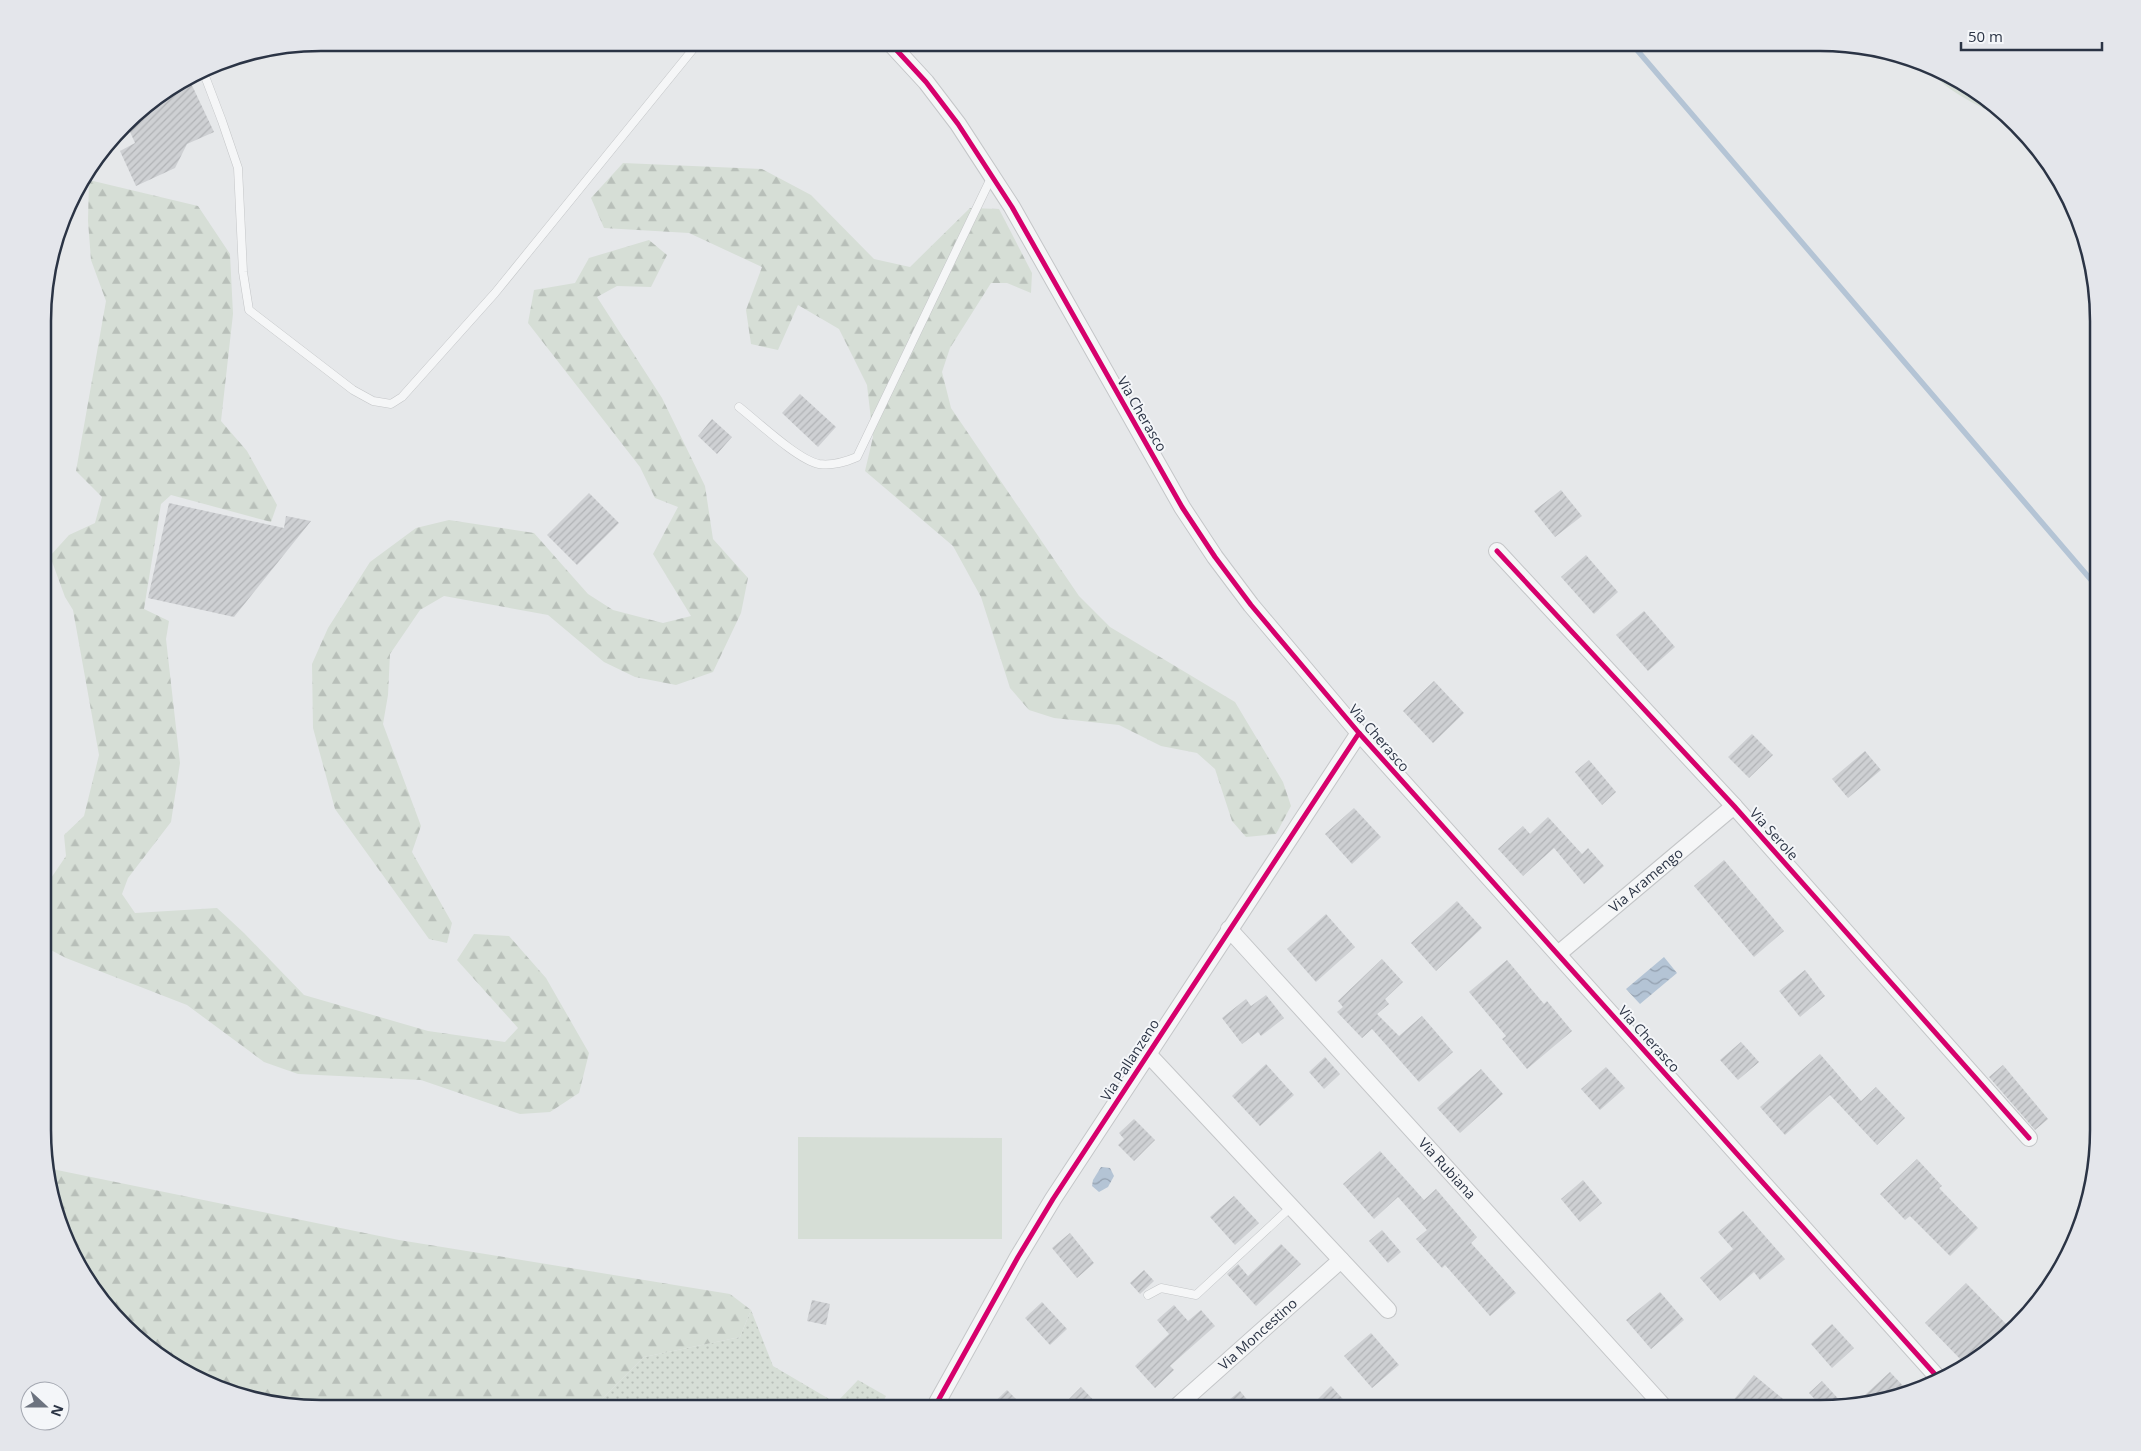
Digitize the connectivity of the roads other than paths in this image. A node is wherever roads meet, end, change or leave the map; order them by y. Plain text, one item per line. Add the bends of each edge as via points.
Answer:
1 (692, 51) edge
2 (897, 51) edge
3 (205, 77) edge
4 (992, 176) junction
5 (739, 407) dead end
6 (1497, 551) dead end
7 (1358, 733) junction
8 (1734, 806) junction
9 (1229, 929) junction
10 (1558, 954) junction
11 (1148, 1054) junction
12 (2029, 1138) dead end
13 (1291, 1207) junction
14 (1341, 1260) junction
15 (1148, 1295) dead end
16 (1388, 1310) dead end
17 (1935, 1374) edge
18 (938, 1400) edge
19 (1184, 1400) edge
20 (1658, 1400) edge

1 - 3 lane via 495,294 402,397 391,404 373,402 353,390 249,310 243,272 238,168
2 - 4 street, Via Cherasco via 958,124
4 - 5 lane via 857,457 843,464 820,464 806,459
4 - 7 street, Via Cherasco via 1182,507 1251,604
6 - 8 street, Via Serole
7 - 9 street, Via Pallanzeno
7 - 10 street, Via Cherasco
8 - 10 street, Via Aramengo
8 - 12 street, Via Serole
9 - 11 street, Via Pallanzeno
9 - 20 street, Via Rubiana
10 - 17 street, Via Cherasco
11 - 13 street
11 - 18 street, Via Pallanzeno via 1053,1199
13 - 14 street
13 - 15 lane via 1196,1295 1162,1288
14 - 16 street
14 - 19 street, Via Moncestino

